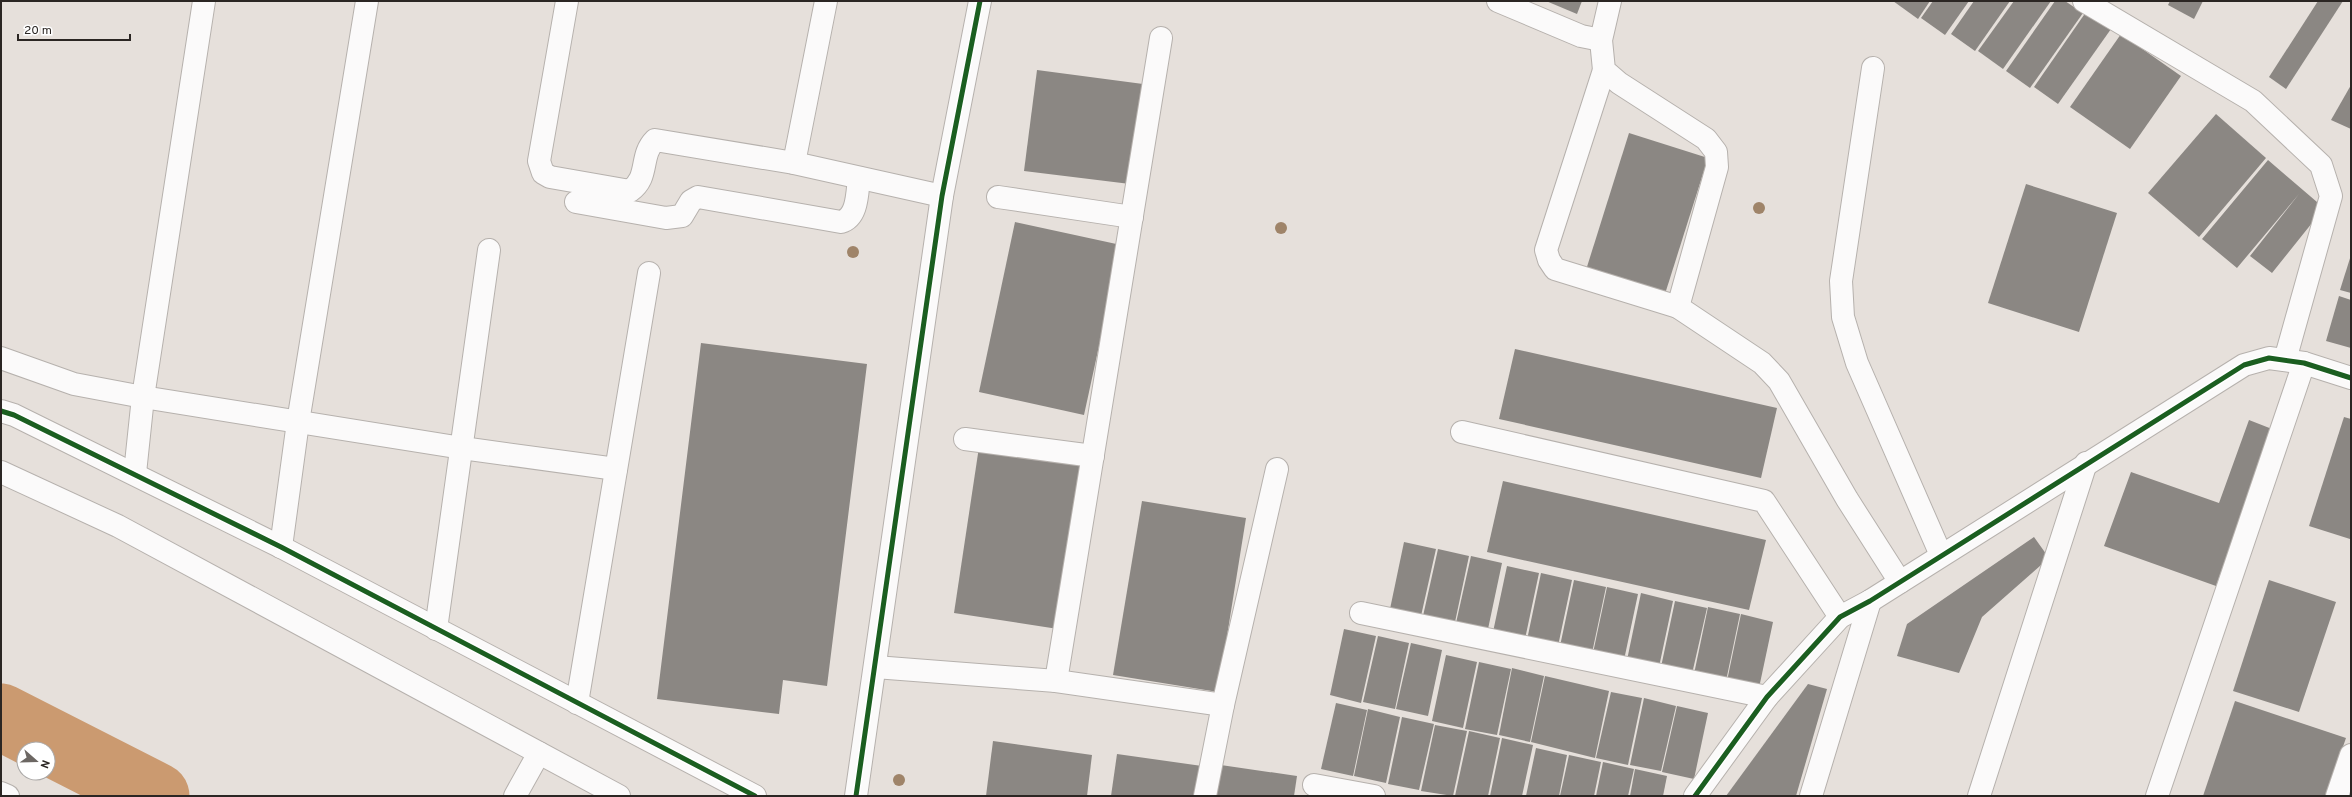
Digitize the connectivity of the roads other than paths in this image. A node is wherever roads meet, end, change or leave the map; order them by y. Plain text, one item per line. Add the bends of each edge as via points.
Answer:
1 (204, 1) edge
2 (366, 1) edge
3 (567, 1) edge
4 (826, 1) edge
5 (980, 1) edge
6 (1498, 1) edge
7 (1610, 1) edge
8 (2084, 1) edge
9 (1161, 38) dead end
10 (1601, 40) junction
11 (1874, 68) dead end
12 (1604, 70) junction
13 (794, 163) junction
14 (859, 178) junction
15 (942, 196) junction
16 (998, 197) dead end
17 (576, 202) dead end
18 (1132, 217) junction
19 (489, 250) dead end
20 (649, 273) dead end
21 (1678, 307) junction
22 (1, 358) edge
23 (2295, 362) junction
24 (2351, 378) edge
25 (143, 397) junction
26 (8, 413) edge
27 (298, 422) junction
28 (1462, 432) dead end
29 (965, 440) dead end
30 (462, 448) junction
31 (1093, 456) junction
32 (2086, 463) junction
33 (616, 469) junction
34 (1277, 469) dead end
35 (1, 472) edge
36 (135, 474) junction
37 (282, 547) junction
38 (1941, 555) junction
39 (1900, 582) junction
40 (1870, 601) junction
41 (1361, 613) dead end
42 (1840, 617) junction
43 (436, 629) junction
44 (875, 667) junction
45 (1056, 681) junction
46 (1767, 697) junction
47 (577, 703) junction
48 (1223, 705) junction
49 (539, 753) junction
50 (2351, 755) edge
51 (1314, 785) dead end
52 (1, 793) edge
53 (8, 796) edge
54 (515, 796) edge
55 (619, 796) edge
56 (755, 796) edge
57 (856, 796) edge
58 (1205, 796) edge
59 (1374, 796) edge
60 (1695, 796) edge
61 (1811, 796) edge
62 (1979, 796) edge
63 (2158, 796) edge
64 (2338, 796) edge

1 - 25 street
2 - 27 street
3 - 13 street via 539,161 543,173 550,177 630,191 642,180 647,152 655,140
4 - 13 street
5 - 15 street
6 - 10 street via 1581,36
7 - 10 street
8 - 23 street via 2253,101 2321,165 2331,196
9 - 18 street
10 - 12 street
11 - 38 street via 1841,281 1843,317 1857,363
12 - 21 street via 1619,83 1706,139 1716,152 1717,167
12 - 21 street via 1546,250 1549,260 1555,269
13 - 14 street
14 - 15 street
14 - 17 street via 853,214 849,220 841,222 698,198 691,201 682,216 666,218
15 - 44 street
16 - 18 street
18 - 31 street
19 - 30 street
20 - 33 street
21 - 39 street via 1762,363 1779,381 1847,499
22 - 25 street via 74,384
23 - 24 street
23 - 32 street via 2269,358 2244,365
23 - 63 street
25 - 27 street
25 - 36 street
26 - 36 street
27 - 30 street
27 - 37 street
28 - 42 street via 1764,501
29 - 31 street
30 - 33 street
30 - 43 street
31 - 45 street
32 - 38 street
32 - 62 street
33 - 47 street
34 - 48 street
35 - 49 street via 118,526
36 - 37 street
37 - 43 street
38 - 39 street
39 - 40 street
40 - 42 street
40 - 61 street
41 - 46 street
42 - 46 street
43 - 47 street
44 - 45 street
44 - 57 street
45 - 48 street
46 - 60 street
47 - 56 street
48 - 58 street
49 - 54 street
49 - 55 street
50 - 64 street
51 - 59 street
52 - 53 street

